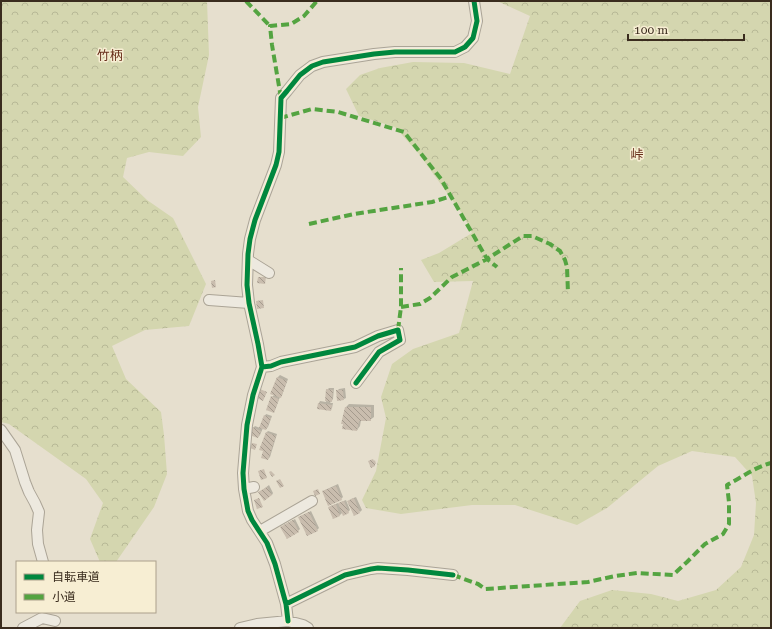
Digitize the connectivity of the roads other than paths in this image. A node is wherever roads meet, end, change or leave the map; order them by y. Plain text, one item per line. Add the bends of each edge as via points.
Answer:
1 (474, 1) edge
2 (248, 260) junction
3 (269, 273) dead end
4 (209, 300) dead end
5 (249, 303) junction
6 (262, 367) junction
7 (356, 383) dead end
8 (1, 430) edge
9 (312, 501) dead end
10 (260, 531) junction
11 (43, 561) edge
12 (453, 575) dead end
13 (286, 604) junction
14 (55, 620) edge
15 (288, 621) junction
16 (23, 628) edge
17 (240, 628) edge
18 (308, 628) edge

1 - 2 street via 477,21 473,38 465,47 454,52 395,52 323,62 300,75 286,91 281,98 279,152 255,220
2 - 3 street
2 - 5 street via 246,285
4 - 5 street
5 - 6 street
6 - 7 street via 355,347 398,330 400,340 379,352
6 - 10 street via 247,425 242,473 249,488 248,510
8 - 11 street via 15,450 25,482 39,512 38,544
9 - 10 street
10 - 13 street via 275,564
12 - 13 street via 371,569 345,575
13 - 15 street
14 - 16 street via 42,618
15 - 17 street
15 - 18 street

